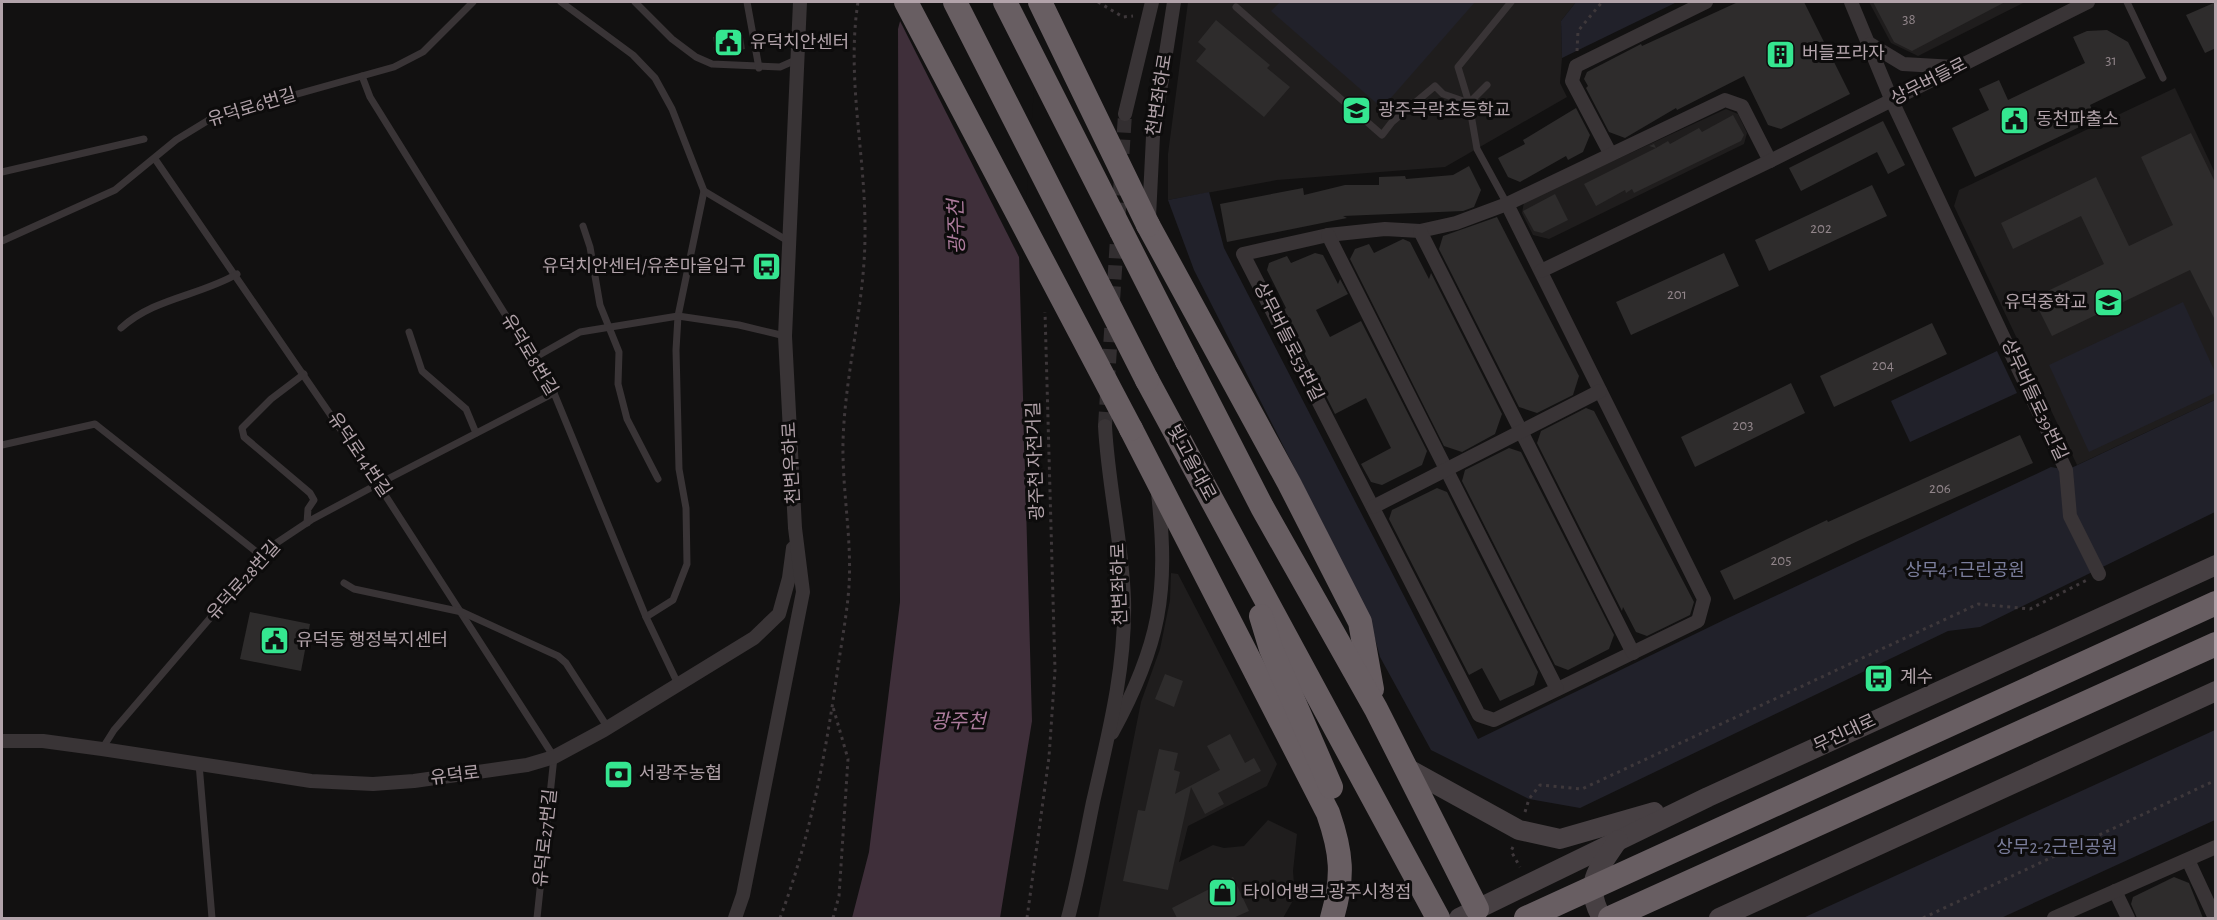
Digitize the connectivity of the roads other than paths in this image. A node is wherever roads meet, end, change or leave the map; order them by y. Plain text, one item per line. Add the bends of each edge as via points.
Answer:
1 (473, 2) edge
2 (561, 2) edge
3 (635, 2) edge
4 (747, 2) edge
5 (800, 2) edge
6 (906, 2) edge
7 (955, 2) edge
8 (1005, 2) edge
9 (1040, 2) edge
10 (1174, 2) edge
11 (1511, 2) edge
12 (1706, 2) edge
13 (1851, 2) edge
14 (2088, 2) edge
15 (2127, 2) edge
16 (1236, 7) dead end
17 (1151, 8) edge
18 (1870, 44) junction
19 (798, 59) junction
20 (1960, 67) junction
21 (759, 68) junction
22 (362, 75) junction
23 (2163, 78) dead end
24 (1487, 85) dead end
25 (1892, 101) junction
26 (1469, 103) junction
27 (1125, 114) tunnel mouth
28 (144, 139) dead end
29 (1610, 153) junction
30 (155, 159) junction
31 (1770, 161) junction
32 (2, 172) edge
33 (704, 191) junction
34 (1507, 204) junction
35 (1148, 225) junction
36 (583, 226) dead end
37 (1420, 231) junction
38 (1328, 235) junction
39 (788, 241) junction
40 (2, 242) edge
41 (1541, 272) junction
42 (237, 274) junction
43 (678, 315) junction
44 (609, 327) junction
45 (121, 328) dead end
46 (409, 332) dead end
47 (785, 336) junction
48 (534, 358) junction
49 (304, 374) junction
50 (1600, 391) junction
51 (554, 393) junction
52 (1105, 426) tunnel mouth
53 (1520, 431) junction
54 (476, 433) junction
55 (2, 445) edge
56 (1446, 469) junction
57 (658, 479) dead end
58 (1156, 482) junction
59 (378, 484) junction
60 (1373, 507) junction
61 (307, 523) junction
62 (795, 528) junction
63 (263, 557) junction
64 (2216, 565) edge
65 (1245, 566) junction
66 (2099, 574) road end
67 (344, 583) dead end
68 (2216, 603) edge
69 (462, 612) junction
70 (646, 617) junction
71 (2216, 644) edge
72 (1633, 653) junction
73 (678, 684) junction
74 (1557, 690) junction
75 (2216, 691) edge
76 (1376, 709) junction
77 (608, 728) junction
78 (2, 741) edge
79 (1107, 742) junction
80 (102, 749) junction
81 (554, 757) junction
82 (199, 764) junction
83 (1403, 766) junction
84 (1708, 796) junction
85 (1618, 840) junction
86 (2216, 847) edge
87 (2188, 860) junction
88 (2115, 891) junction
89 (1473, 915) edge
90 (212, 918) edge
91 (537, 918) edge
92 (735, 918) edge
93 (1068, 918) edge
94 (1332, 918) edge
95 (1344, 918) edge
96 (1438, 918) edge
97 (1526, 918) edge
98 (1602, 918) edge
99 (1610, 918) edge
100 (1719, 918) edge
101 (2054, 918) edge
102 (2128, 918) edge
103 (2215, 918) edge

1 - 22 lane, 유덕로6번길 via 423,52 394,67
2 - 33 lane via 633,55 655,78 672,109
3 - 21 lane via 696,57 712,64
4 - 21 lane
5 - 19 street, 천변우하로
6 - 58 highway, bridge
7 - 65 highway, 빛고을대로, bridge
8 - 76 highway, bridge via 1262,507
9 - 35 highway, bridge
10 - 35 street, 천변좌하로 via 1153,136
11 - 26 lane via 1458,67
12 - 29 street via 1576,66 1572,81
13 - 18 street, 상무버들로39번길
14 - 20 street, 상무버들로
15 - 23 lane
16 - 26 lane via 1382,135 1434,86 1443,94
17 - 27 street, 천변좌하로
18 - 20 street via 1904,64
18 - 25 street, 상무버들로39번길
19 - 21 lane via 780,67
19 - 39 street, 천변우하로
20 - 25 street, 상무버들로
22 - 30 lane, 유덕로6번길 via 212,118 176,140
22 - 48 lane, 유덕로8번길 via 370,97
24 - 26 lane
25 - 31 street, 상무버들로
25 - 66 street, 상무버들로39번길 via 2066,470 2070,516
26 - 34 lane via 1477,149
28 - 32 lane
29 - 31 street via 1725,100 1742,106
29 - 34 street
30 - 40 lane, 유덕로6번길 via 115,190
30 - 42 lane, 유덕로14번길
31 - 41 street, 상무버들로
33 - 39 lane
33 - 43 lane
34 - 37 street, 상무버들로53번길
34 - 41 street, 상무버들로53번길
35 - 76 highway via 1360,622
36 - 44 lane via 600,305
37 - 38 street, 상무버들로53번길 via 1377,229
37 - 53 street
38 - 56 street
38 - 60 street, 상무버들로53번길 via 1243,254
39 - 47 street, 천변우하로
41 - 50 street, 상무버들로53번길
42 - 45 lane via 220,284 167,300
42 - 49 lane, 유덕로14번길
43 - 44 lane
43 - 47 lane
43 - 70 lane via 679,469 686,508 687,564 673,600
44 - 48 lane via 580,332
44 - 57 lane via 619,352 618,384 627,419
46 - 54 lane via 422,371 466,409
47 - 62 street, 천변우하로
48 - 51 lane, 유덕로8번길
49 - 59 lane, 유덕로14번길
49 - 61 lane via 271,399 242,432 310,493 314,500 308,509
50 - 53 street
50 - 72 street, 상무버들로53번길 via 1704,599 1698,621
51 - 54 lane, 유덕로28번길
51 - 70 lane, 유덕로8번길
52 - 79 street, 천변좌하로 via 1124,601 1121,658
53 - 56 street
53 - 72 street
54 - 59 lane, 유덕로28번길
55 - 63 lane via 95,424
56 - 60 street
56 - 74 street
58 - 79 street, 천변좌하로 via 1164,546 1162,598 1147,662
58 - 94 highway via 1328,813 1341,863 1340,893
59 - 61 lane, 유덕로28번길
59 - 69 lane, 유덕로14번길
60 - 74 street, 상무버들로53번길 via 1479,715 1494,720
61 - 63 lane, 유덕로28번길 via 272,546
62 - 73 street, 유덕로 via 789,578 778,614 754,638
62 - 92 street, 천변우하로 via 803,592 799,623
63 - 80 lane, 유덕로28번길 via 114,730
64 - 84 main road, 무진대로
65 - 95 highway via 1271,649 1342,810 1354,875
65 - 96 highway, 빛고을대로
67 - 69 lane via 354,589
68 - 97 highway, 무진대로, bridge
69 - 77 lane via 558,656
69 - 81 lane, 유덕로14번길
70 - 73 lane, 유덕로8번길
71 - 99 highway
72 - 74 street, 상무버들로53번길
73 - 77 street, 유덕로
75 - 100 main road
76 - 83 highway
77 - 81 street, 유덕로
78 - 80 street, 유덕로 via 44,741
79 - 93 street, 천변좌하로
80 - 82 street, 유덕로
81 - 82 street, 유덕로 via 501,770 373,784 311,781
81 - 91 lane, 유덕로27번길
82 - 90 lane
83 - 84 main road via 1519,830 1560,839
83 - 89 highway
84 - 85 main road, 무진대로
85 - 89 main road, 무진대로
85 - 98 main road via 1592,881 1595,907
86 - 87 street
87 - 88 street
87 - 103 street
88 - 101 street
88 - 102 street

